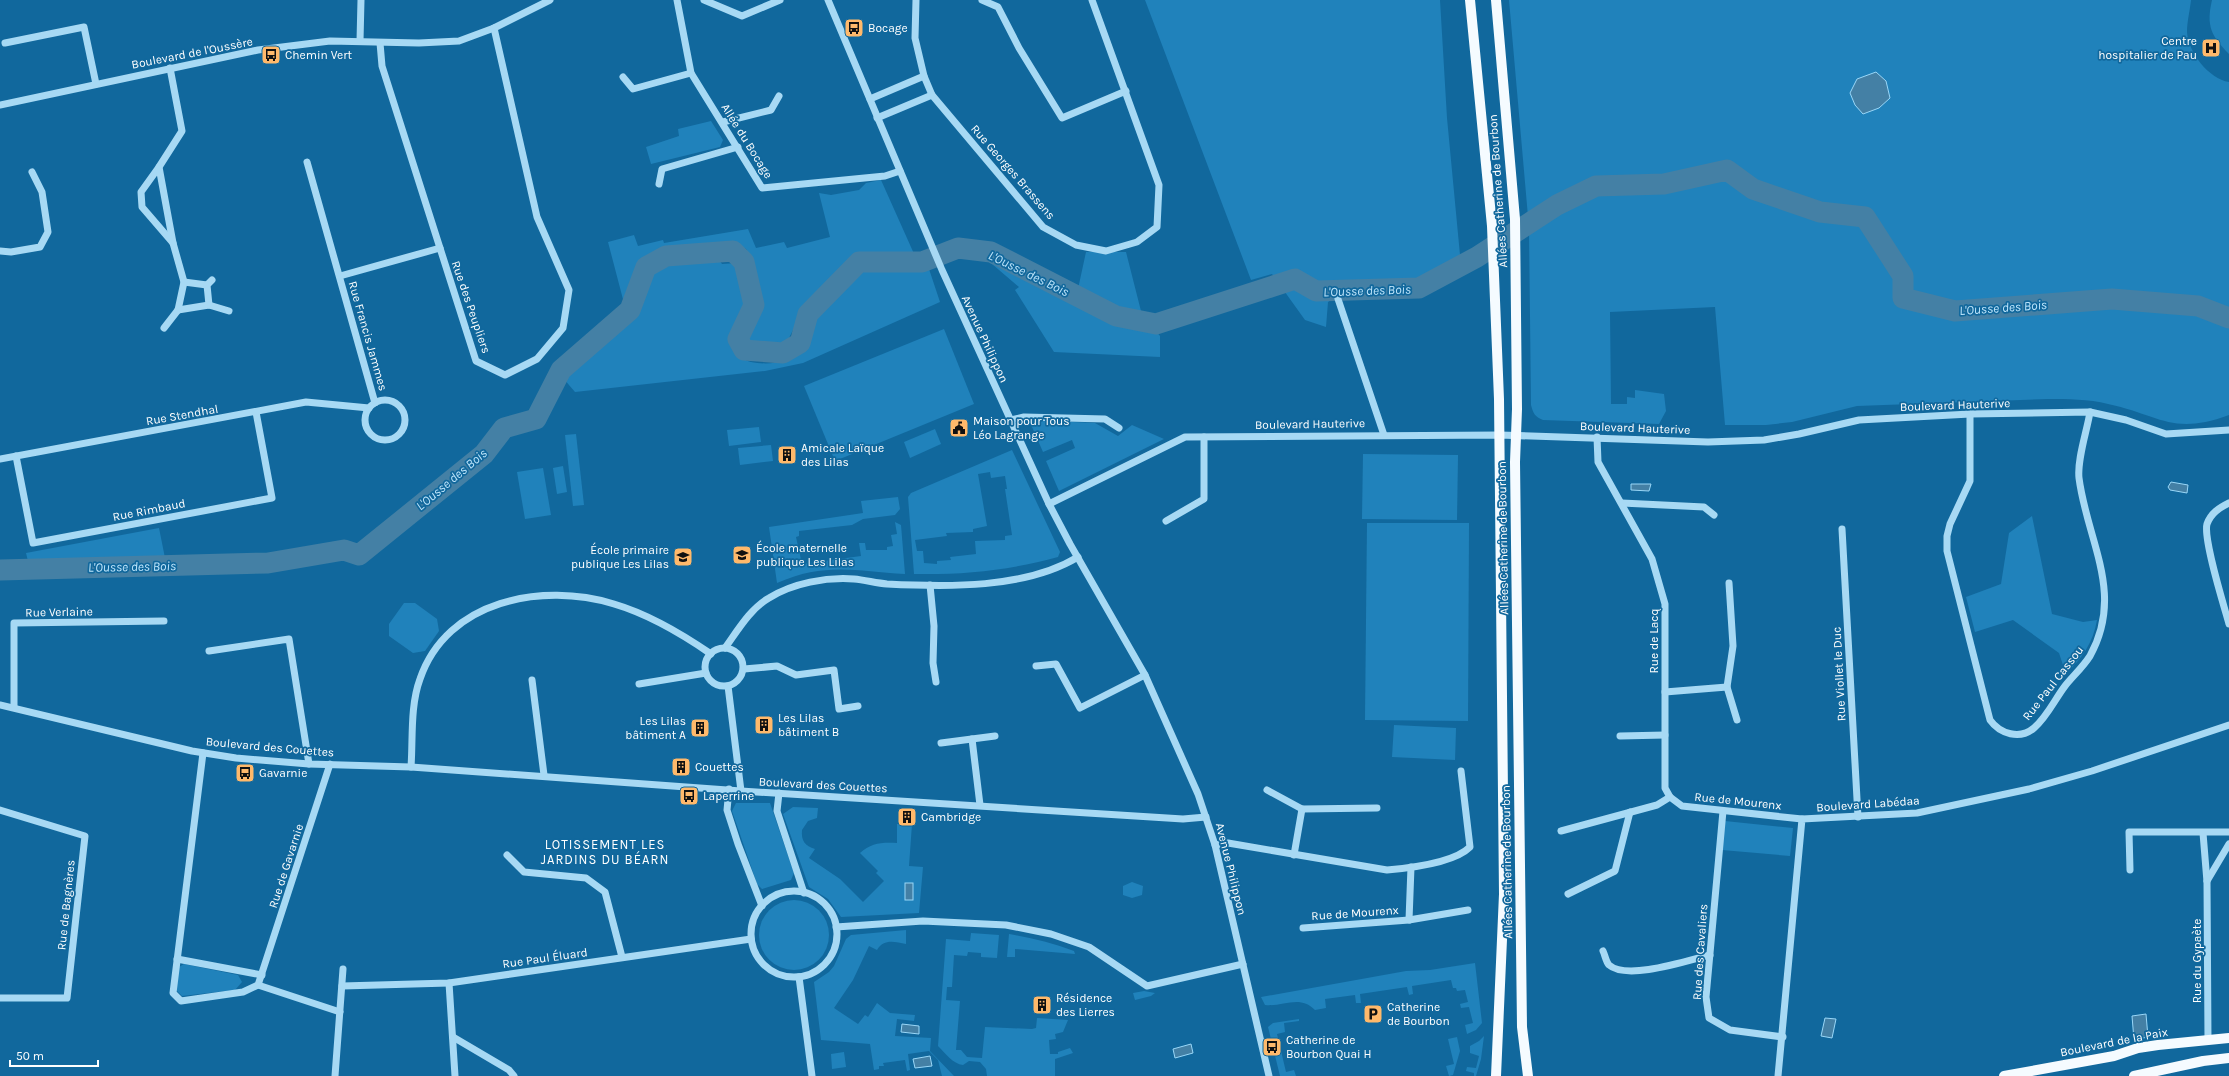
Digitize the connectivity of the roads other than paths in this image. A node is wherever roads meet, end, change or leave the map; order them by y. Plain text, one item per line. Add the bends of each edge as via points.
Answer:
1 (361, 0) edge
2 (550, 0) edge
3 (677, 0) edge
4 (704, 0) edge
5 (780, 0) edge
6 (828, 0) edge
7 (916, 0) edge
8 (982, 0) edge
9 (1092, 0) edge
10 (1470, 0) edge
11 (1496, 0) edge
12 (494, 28) junction
13 (360, 41) junction
14 (5, 43) dead end
15 (380, 43) junction
16 (170, 68) junction
17 (691, 73) junction
18 (924, 76) junction
19 (623, 77) dead end
20 (96, 84) junction
21 (1126, 91) junction
22 (932, 95) junction
23 (779, 96) dead end
24 (870, 99) junction
25 (0, 105) edge
26 (877, 118) junction
27 (723, 122) junction
28 (738, 147) junction
29 (307, 162) dead end
30 (159, 167) junction
31 (900, 171) junction
32 (32, 172) dead end
33 (659, 184) dead end
34 (173, 243) junction
35 (440, 248) junction
36 (0, 251) edge
37 (340, 276) junction
38 (184, 282) junction
39 (1338, 299) dead end
40 (209, 305) junction
41 (178, 310) junction
42 (229, 312) dead end
43 (164, 328) dead end
44 (375, 402) junction
45 (369, 408) junction
46 (256, 412) junction
47 (2090, 412) junction
48 (1970, 414) junction
49 (1012, 420) junction
50 (1119, 428) dead end
51 (2229, 430) edge
52 (1384, 435) junction
53 (1500, 435) junction
54 (1516, 435) junction
55 (1204, 437) junction
56 (1596, 437) junction
57 (16, 456) junction
58 (0, 459) edge
59 (2229, 503) edge
60 (1049, 504) junction
61 (1622, 504) junction
62 (1714, 515) dead end
63 (1166, 521) dead end
64 (1842, 529) dead end
65 (1078, 557) junction
66 (1729, 583) dead end
67 (930, 585) junction
68 (164, 621) dead end
69 (2229, 624) edge
70 (725, 648) junction
71 (209, 651) dead end
72 (711, 654) junction
73 (1036, 666) dead end
74 (744, 669) junction
75 (706, 672) junction
76 (1145, 675) junction
77 (532, 680) dead end
78 (936, 682) dead end
79 (639, 684) dead end
80 (728, 686) junction
81 (1727, 687) junction
82 (1665, 692) junction
83 (0, 705) edge
84 (858, 706) dead end
85 (14, 707) junction
86 (1737, 720) dead end
87 (2229, 725) edge
88 (1665, 735) junction
89 (995, 736) dead end
90 (1620, 736) dead end
91 (972, 739) junction
92 (941, 743) dead end
93 (203, 753) junction
94 (309, 764) junction
95 (330, 764) junction
96 (411, 767) junction
97 (1461, 771) dead end
98 (544, 775) junction
99 (729, 790) junction
100 (1267, 790) dead end
101 (741, 791) junction
102 (779, 793) junction
103 (1670, 797) junction
104 (980, 805) junction
105 (1377, 808) dead end
106 (1302, 809) junction
107 (0, 810) edge
108 (1723, 811) junction
109 (1630, 812) junction
110 (1206, 817) junction
111 (1858, 817) junction
112 (1802, 819) junction
113 (1561, 831) dead end
114 (2229, 832) edge
115 (2203, 833) junction
116 (2229, 844) edge
117 (1215, 845) junction
118 (1294, 855) junction
119 (507, 856) dead end
120 (1411, 868) junction
121 (2130, 870) dead end
122 (2207, 882) junction
123 (804, 893) junction
124 (1568, 894) dead end
125 (762, 906) junction
126 (1468, 910) dead end
127 (1409, 920) junction
128 (836, 927) junction
129 (1303, 928) dead end
130 (751, 939) junction
131 (1603, 951) dead end
132 (1710, 954) junction
133 (622, 957) junction
134 (177, 959) junction
135 (1242, 964) junction
136 (344, 969) dead end
137 (262, 975) junction
138 (799, 977) junction
139 (449, 983) junction
140 (258, 985) junction
141 (342, 986) junction
142 (0, 998) edge
143 (340, 1012) junction
144 (453, 1037) junction
145 (1783, 1037) junction
146 (2229, 1038) edge
147 (2208, 1040) junction
148 (2229, 1058) edge
149 (335, 1076) edge
150 (455, 1076) edge
151 (514, 1076) edge
152 (812, 1076) edge
153 (1269, 1076) edge
154 (1496, 1076) edge
155 (1528, 1076) edge
156 (1778, 1076) edge
157 (2004, 1076) edge
158 (2134, 1076) edge

1 - 13 street
2 - 12 street, Boulevard de l'Oussère
3 - 17 street, Allée du Bocage
4 - 5 street via 742,16
6 - 24 street, Avenue Philippon
7 - 18 street, Rue Georges Brassens via 915,38
8 - 21 street via 998,7 1018,48 1062,118
9 - 21 street
10 - 53 main road, Allées Catherine de Bourbon via 1492,226
11 - 54 main road, Allées Catherine de Bourbon via 1515,219
12 - 15 street, Boulevard de l'Oussère via 458,41
12 - 35 street, Rue des Peupliers via 537,217 569,290 563,328 537,359 505,375 476,361
13 - 15 street, Boulevard de l'Oussère
13 - 16 street, Boulevard de l'Oussère via 330,41 258,50
14 - 20 street via 84,27
15 - 35 street, Rue des Peupliers via 382,66
16 - 20 street, Boulevard de l'Oussère
16 - 30 street via 182,130
17 - 19 street via 633,90
17 - 27 street, Allée du Bocage
18 - 22 street, Rue Georges Brassens
18 - 24 street
20 - 25 street, Boulevard de l'Oussère
21 - 22 street, Rue Georges Brassens via 1159,185 1157,227 1136,242 1106,251 1076,245 1043,227
22 - 26 street
23 - 27 street via 771,110
24 - 26 street, Avenue Philippon
26 - 31 street, Avenue Philippon
27 - 28 street, Allée du Bocage
28 - 31 street, Allée du Bocage via 762,188 885,176
28 - 33 street via 662,169
29 - 37 street, Rue Francis Jammes
30 - 34 street
30 - 34 street via 141,192 142,207
31 - 49 street, Avenue Philippon via 942,270
32 - 36 street via 42,192 48,232 40,247 11,252
34 - 38 street
35 - 37 street, Rue Francis Jammes
37 - 44 street, Rue Francis Jammes
38 - 40 street via 209,283
38 - 41 street
39 - 52 street
40 - 41 street
40 - 42 street
41 - 43 street
44 - 45 street
44 - 45 street via 389,400 401,407 406,420 402,433 390,440 376,438 367,428 366,415
45 - 46 street, Rue Stendhal via 306,402
46 - 57 street, Rue Stendhal
46 - 57 street, Rue Rimbaud via 272,498 33,543
47 - 48 street, Boulevard Hauterive
47 - 48 street, Rue Paul Cassou via 2079,477 2102,570 2106,608 2104,620 2089,657 2041,719 2028,732 2014,735 2000,730 1990,720 1947,551 1950,524 1970,481
47 - 51 street, Boulevard Hauterive via 2126,420 2166,434
48 - 56 street, Boulevard Hauterive via 1859,420 1764,440 1708,442
49 - 50 street via 1024,417 1105,419
49 - 60 street, Avenue Philippon
52 - 53 street, Boulevard Hauterive
52 - 55 street, Boulevard Hauterive
53 - 54 street, Boulevard Hauterive
53 - 154 main road, Allées Catherine de Bourbon via 1504,894
54 - 56 street, Boulevard Hauterive
54 - 155 main road, Allées Catherine de Bourbon via 1522,1027
55 - 60 street, Boulevard Hauterive via 1185,437
55 - 63 street via 1204,499
56 - 61 street, Rue de Lacq via 1598,462
57 - 58 street, Rue Stendhal
59 - 69 street via 2215,512 2206,529
60 - 65 street, Avenue Philippon
61 - 62 street via 1704,507
61 - 82 street, Rue de Lacq via 1652,559 1665,604
64 - 111 street, Rue Viollet le Duc
65 - 67 street via 1059,568 1024,578
65 - 76 street, Avenue Philippon
66 - 81 street via 1733,646
67 - 70 street via 885,584 853,579 819,581 790,588 768,598 752,612
67 - 78 street
68 - 85 street, Rue Verlaine via 14,623
70 - 72 street
70 - 74 street via 741,657
71 - 94 street via 289,639
72 - 75 street via 706,662
72 - 96 street via 650,618 615,604 587,597 527,597 497,604 473,614 456,626 439,644 419,680 414,705
73 - 76 street via 1056,664 1080,708
74 - 80 street via 739,680
74 - 84 street via 777,666 796,675 834,670 839,709
75 - 79 street
75 - 80 street via 714,683
76 - 110 street, Avenue Philippon
77 - 98 street
80 - 101 street
81 - 82 street
81 - 86 street
82 - 88 street, Rue de Lacq
83 - 85 street, Boulevard des Couettes
85 - 93 street, Boulevard des Couettes
87 - 111 street, Boulevard Labédaa via 2092,771 2029,789 1917,813
88 - 90 street
88 - 103 street, Rue de Lacq via 1665,788
89 - 91 street
91 - 92 street
91 - 104 street
93 - 94 street, Boulevard des Couettes
93 - 134 street
94 - 95 street, Boulevard des Couettes
95 - 96 street, Boulevard des Couettes
95 - 137 street, Rue de Gavarnie
96 - 98 street, Boulevard des Couettes
97 - 120 street via 1470,847 1463,854
98 - 99 street, Boulevard des Couettes
99 - 101 street, Boulevard des Couettes
99 - 125 street via 727,810
100 - 106 street
101 - 102 street, Boulevard des Couettes
102 - 104 street, Boulevard des Couettes
102 - 123 street via 777,811
103 - 108 street, Rue de Mourenx via 1682,806
103 - 109 street via 1657,806
104 - 110 street, Boulevard des Couettes via 1183,819
105 - 106 street
106 - 118 street
107 - 142 street, Rue de Bagnères via 85,836 67,998
108 - 112 street, Rue de Mourenx
108 - 132 street, Rue des Cavaliers
109 - 113 street
109 - 124 street via 1615,870
110 - 117 street, Avenue Philippon
111 - 112 street, Boulevard Labédaa
112 - 145 street, Boulevard Labédaa
114 - 115 street
115 - 121 street via 2129,832
115 - 122 street, Rue du Gypaète
116 - 122 street
117 - 118 street via 1228,843
117 - 135 street, Avenue Philippon
118 - 120 street via 1387,870
119 - 133 street via 524,872 586,878 605,892
120 - 127 street, Rue de Mourenx
122 - 147 street, Rue du Gypaète
123 - 125 street via 781,893
123 - 128 street via 825,905
125 - 130 street via 751,927
126 - 127 street, Rue de Mourenx
127 - 129 street, Rue de Mourenx
128 - 135 street via 923,921 1006,925 1051,934 1089,947 1147,986
128 - 138 street via 836,941 831,955 822,967
130 - 133 street, Rue Paul Éluard
130 - 138 street via 754,952 762,964 786,977
131 - 132 street via 1608,964 1613,968 1643,971
132 - 145 street, Rue des Cavaliers via 1706,997 1710,1018 1730,1030
133 - 139 street, Rue Paul Éluard
134 - 137 street
134 - 140 street via 173,993 181,1000 243,992
135 - 153 street, Avenue Philippon
136 - 141 street
137 - 140 street, Rue de Gavarnie
138 - 152 street
139 - 141 street, Rue Paul Éluard
139 - 144 street
140 - 143 street
141 - 143 street
143 - 149 street
144 - 150 street
144 - 151 street via 509,1070
145 - 156 street, Boulevard Labédaa
146 - 147 main road, Boulevard de la Paix
147 - 157 main road, Boulevard de la Paix via 2158,1045 2114,1056
148 - 158 main road via 2202,1061

